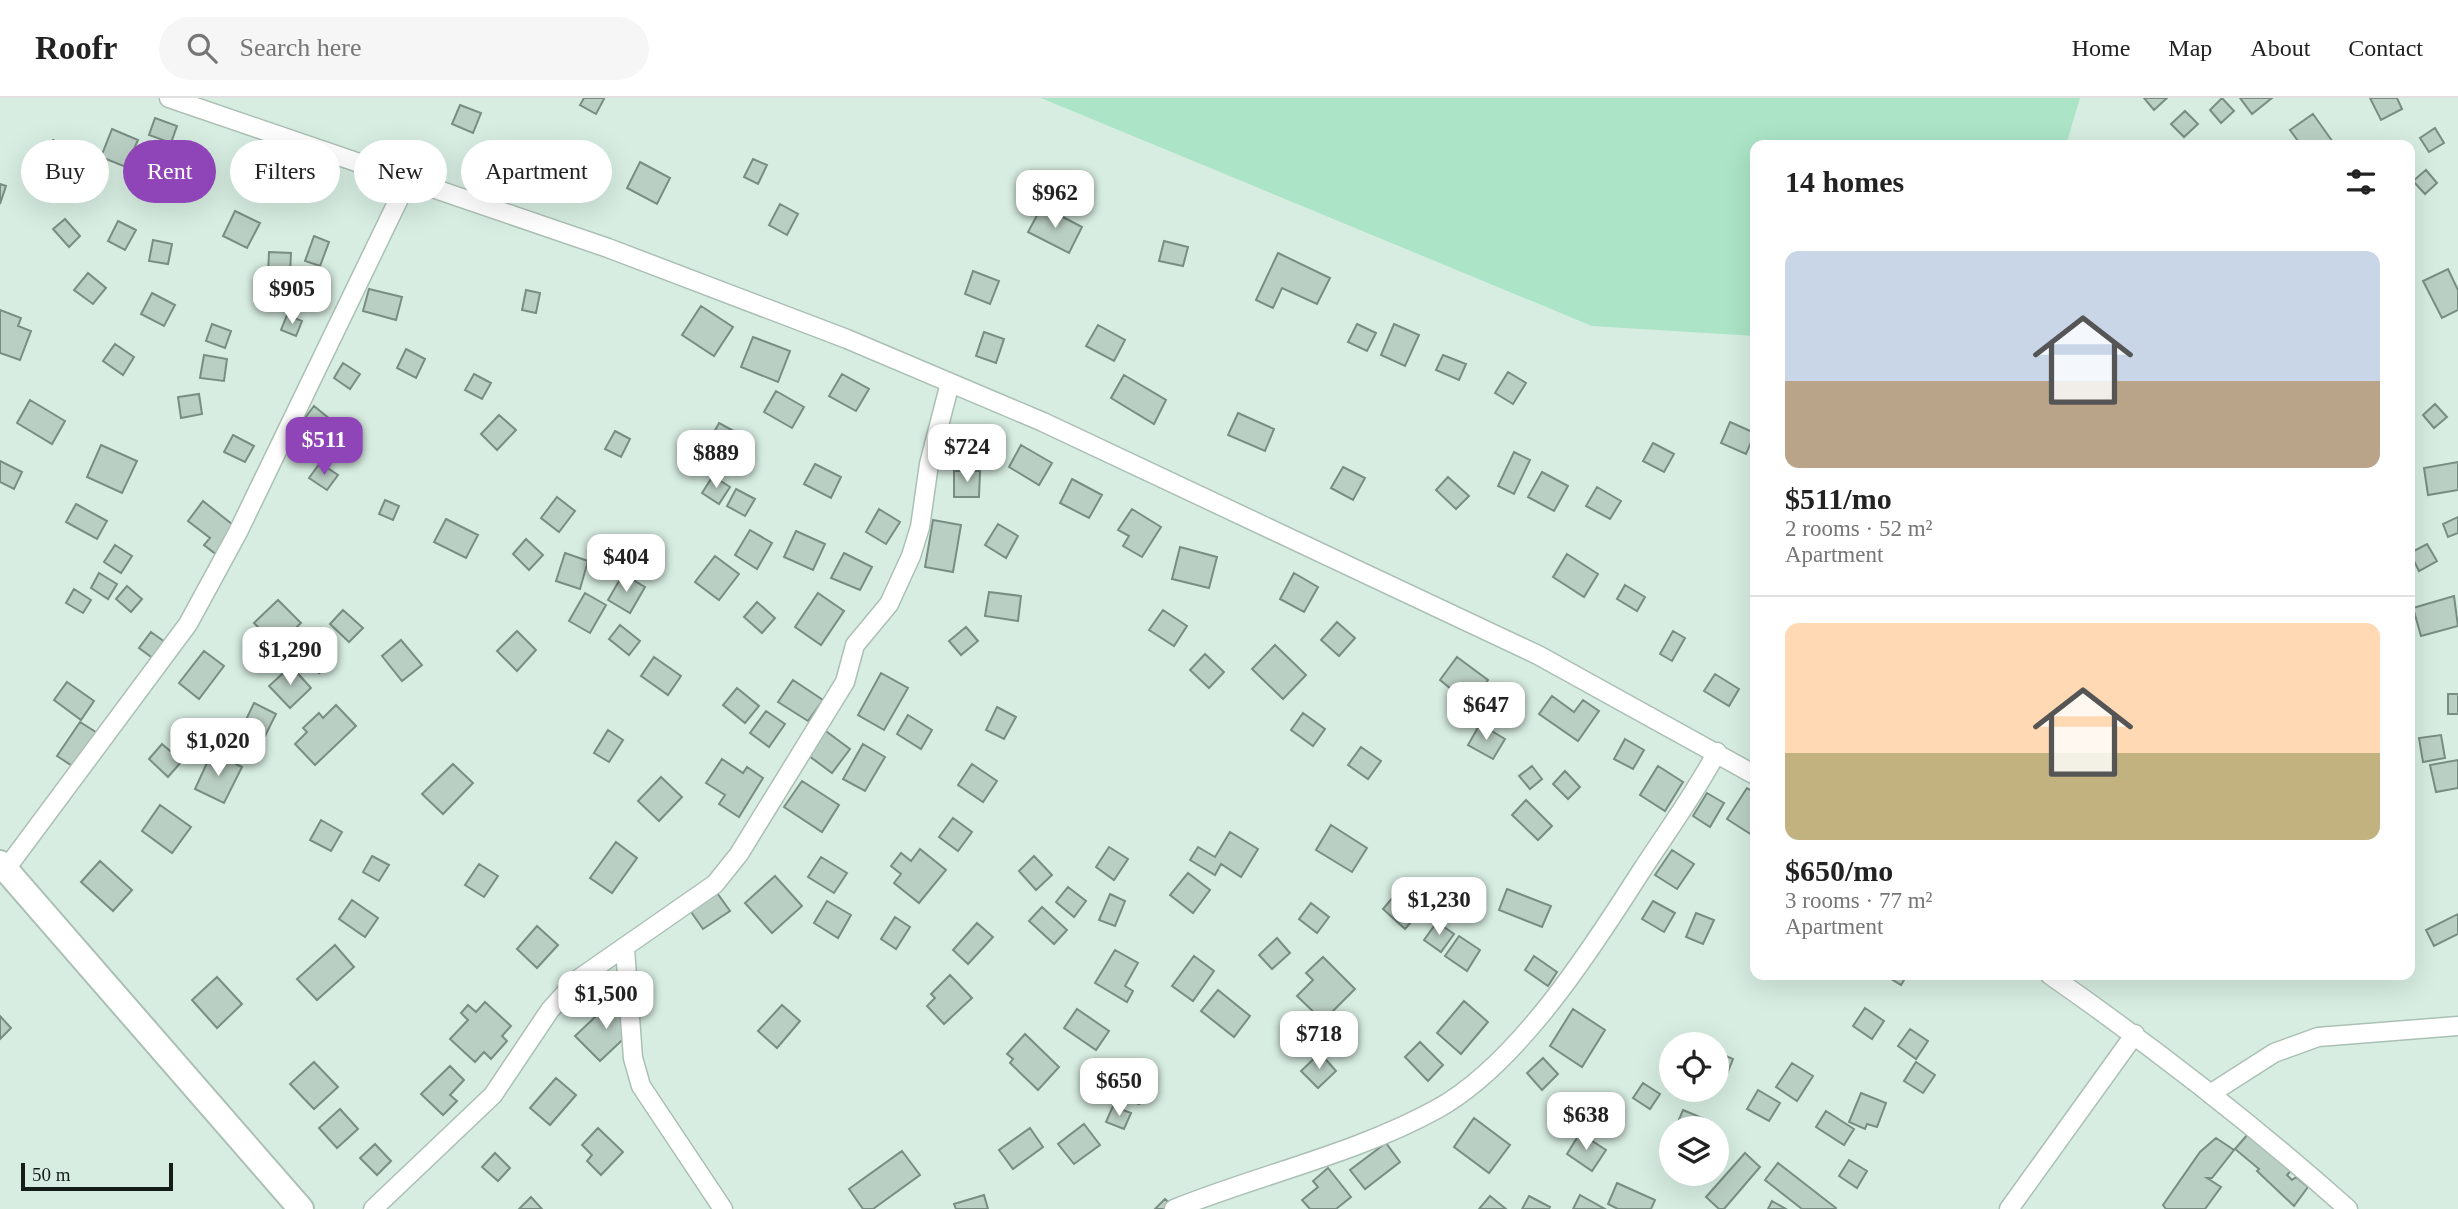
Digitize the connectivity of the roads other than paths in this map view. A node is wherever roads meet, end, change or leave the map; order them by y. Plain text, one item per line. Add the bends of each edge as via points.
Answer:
1 (169, 98) edge
2 (354, 160) edge
3 (447, 191) edge
4 (397, 203) edge
5 (950, 383) junction
6 (1717, 752) junction
7 (1750, 772) edge
8 (3, 866) edge
9 (625, 949) junction
10 (2057, 980) edge
11 (2458, 1026) edge
12 (2135, 1034) junction
13 (2210, 1094) junction
14 (301, 1209) edge
15 (373, 1209) edge
16 (723, 1209) edge
17 (1174, 1209) edge
18 (2009, 1209) edge
19 (2348, 1209) edge

1 - 2 street
3 - 5 street via 847,339
4 - 8 street via 238,532 188,624
5 - 6 street via 1068,433 1538,655
5 - 9 street via 911,556 889,604 855,645 845,682 730,868 715,884
6 - 7 street
6 - 17 street via 1693,798 1598,941 1541,1015 1466,1090 1397,1129
8 - 14 main road
9 - 15 street via 577,980 550,1010 493,1095
9 - 16 street via 633,1058 641,1086
10 - 12 street
11 - 13 street via 2318,1037 2274,1053
12 - 13 street
12 - 18 street
13 - 19 street

